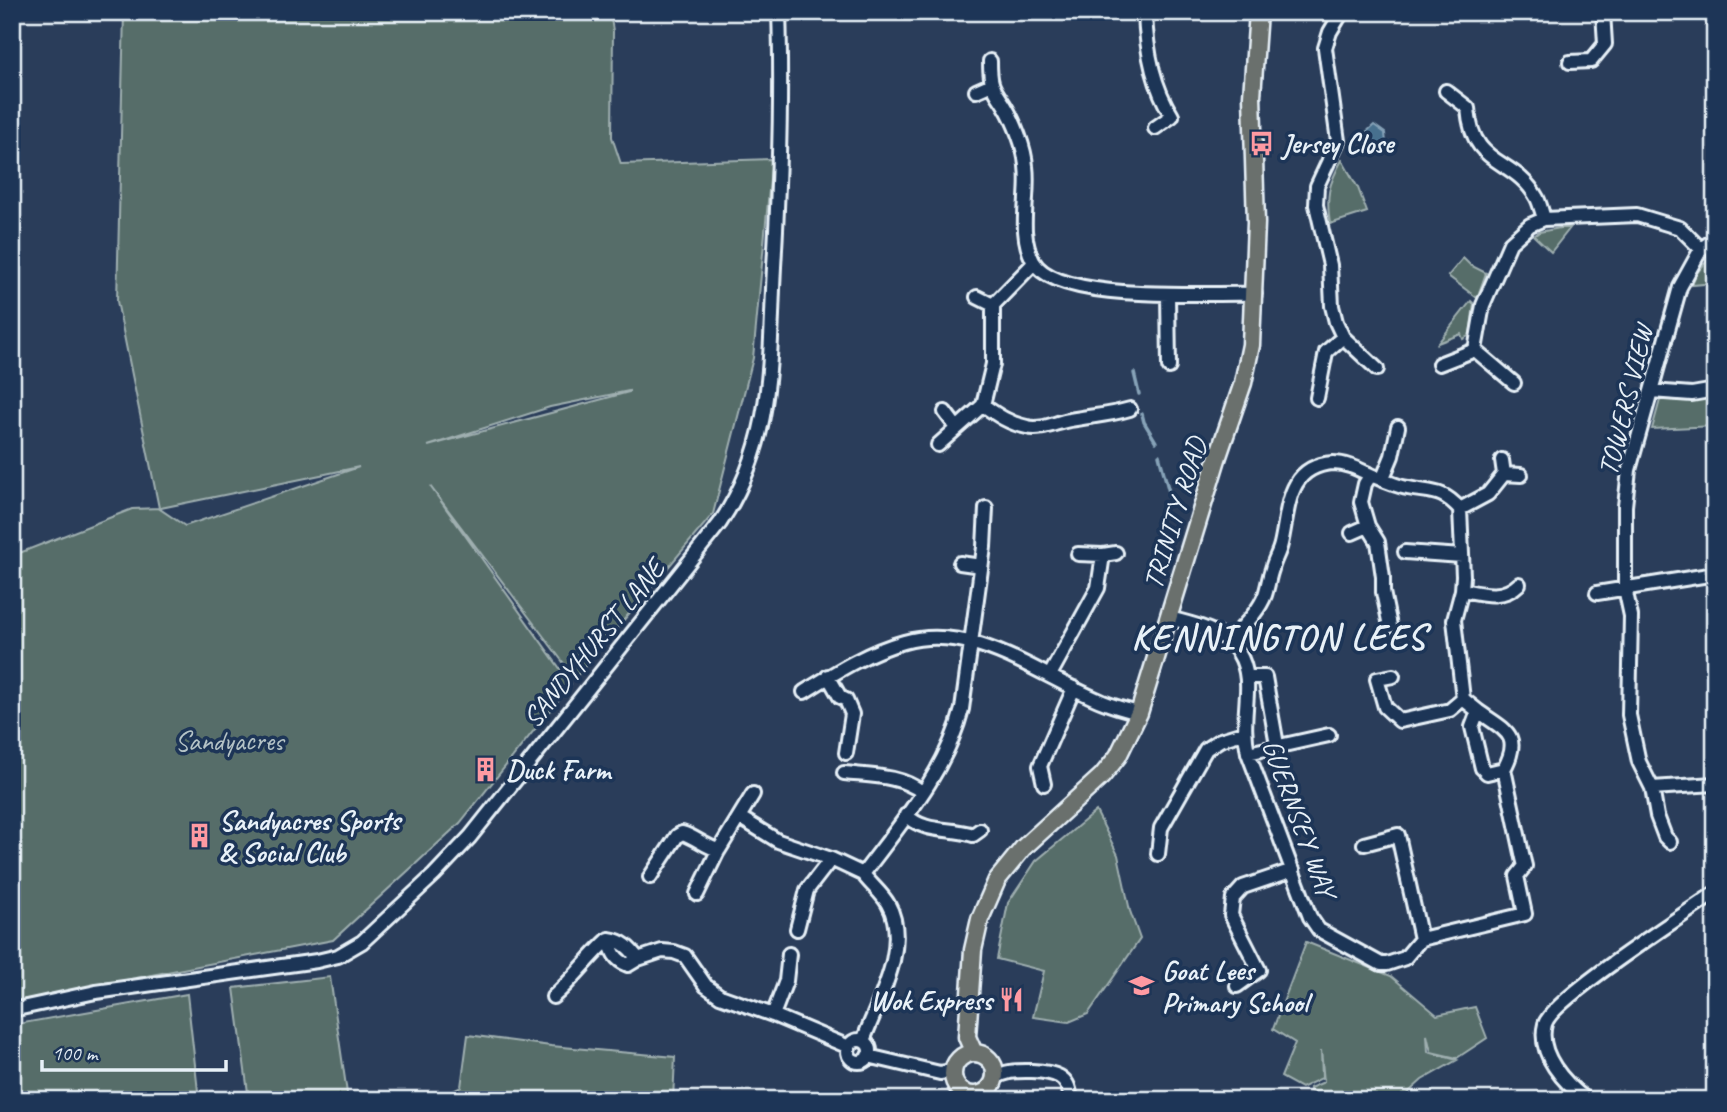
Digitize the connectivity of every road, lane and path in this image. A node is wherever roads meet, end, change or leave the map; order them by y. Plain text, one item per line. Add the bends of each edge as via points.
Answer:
1 (779, 12) edge
2 (1145, 12) edge
3 (1258, 12) edge
4 (1342, 12) edge
5 (1603, 12) edge
6 (990, 61) dead end
7 (1570, 61) dead end
8 (992, 83) junction
9 (975, 91) dead end
10 (1446, 91) dead end
11 (1155, 128) dead end
12 (1544, 219) junction
13 (1715, 239) edge
14 (1701, 249) junction
15 (1034, 263) junction
16 (1168, 294) junction
17 (1255, 294) junction
18 (977, 297) dead end
19 (993, 305) junction
20 (1343, 337) junction
21 (1475, 350) junction
22 (1439, 364) dead end
23 (1169, 367) dead end
24 (1377, 369) dead end
25 (1514, 383) dead end
26 (1715, 390) edge
27 (1651, 391) junction
28 (1317, 398) dead end
29 (982, 405) junction
30 (1130, 409) dead end
31 (945, 412) dead end
32 (1398, 427) dead end
33 (957, 428) junction
34 (938, 445) dead end
35 (1502, 460) dead end
36 (1504, 474) junction
37 (1521, 475) dead end
38 (1376, 478) junction
39 (986, 508) dead end
40 (1460, 509) junction
41 (1368, 526) junction
42 (1352, 533) dead end
43 (1405, 552) dead end
44 (1116, 553) dead end
45 (1078, 554) dead end
46 (1102, 555) junction
47 (1462, 556) junction
48 (960, 563) dead end
49 (981, 566) junction
50 (1715, 574) edge
51 (1519, 584) dead end
52 (1625, 588) junction
53 (1462, 590) junction
54 (1597, 593) dead end
55 (1169, 618) junction
56 (1390, 626) dead end
57 (1230, 641) junction
58 (971, 643) junction
59 (1050, 676) junction
60 (1393, 676) dead end
61 (828, 677) junction
62 (1248, 677) junction
63 (1074, 688) junction
64 (804, 692) dead end
65 (1463, 699) junction
66 (1478, 710) junction
67 (1139, 713) junction
68 (1243, 733) junction
69 (1329, 735) dead end
70 (1277, 745) junction
71 (846, 753) dead end
72 (1248, 753) junction
73 (1504, 769) junction
74 (844, 773) dead end
75 (1044, 784) dead end
76 (1715, 784) edge
77 (1652, 788) junction
78 (922, 792) junction
79 (753, 794) dead end
80 (906, 815) junction
81 (739, 817) junction
82 (979, 830) dead end
83 (1670, 842) dead end
84 (1364, 844) dead end
85 (719, 850) junction
86 (1158, 853) dead end
87 (831, 859) junction
88 (1293, 870) junction
89 (863, 874) junction
90 (650, 877) dead end
91 (1715, 893) edge
92 (696, 894) dead end
93 (797, 929) dead end
94 (1421, 939) junction
95 (789, 954) dead end
96 (1237, 986) dead end
97 (553, 997) dead end
98 (12, 1010) edge
99 (773, 1015) junction
100 (863, 1041) junction
101 (849, 1047) junction
102 (974, 1052) junction
103 (868, 1056) junction
104 (953, 1071) junction
105 (995, 1078) junction
106 (976, 1097) edge
107 (1070, 1100) edge
108 (1587, 1100) edge

1 - 98 street, SANDYHURST LANE via 779,181 767,399 750,468 714,531 470,837 362,942 338,956 317,961 96,992
2 - 11 street via 1158,89 1172,116
3 - 17 main road, TRINITY ROAD via 1252,96
4 - 20 street via 1324,52 1338,141 1315,197 1331,265 1332,306
5 - 7 street via 1605,44 1591,61
6 - 8 street
8 - 9 street
8 - 15 street via 1019,134 1026,165 1024,229
10 - 12 street via 1473,104 1469,122 1480,147 1526,184 1537,197
12 - 14 street via 1637,215 1680,228
12 - 21 street via 1510,243 1483,305
13 - 14 street, TOWERS VIEW
14 - 27 street, TOWERS VIEW via 1680,287
15 - 16 street via 1054,279 1076,285
15 - 19 street
16 - 17 street
16 - 23 street
17 - 55 main road, TRINITY ROAD via 1243,383
18 - 19 street
19 - 29 street via 993,364
20 - 24 street
20 - 28 street via 1326,352
21 - 22 street
21 - 25 street
26 - 27 street via 1692,394
27 - 52 street, TOWERS VIEW via 1626,488
29 - 30 street via 1028,428
29 - 33 street
31 - 33 street
32 - 38 street via 1392,456
33 - 34 street
35 - 36 street
36 - 37 street
36 - 40 street via 1488,494
38 - 40 street via 1444,494
38 - 41 street via 1365,484 1361,502
38 - 57 street via 1335,463 1301,475 1290,494 1265,595
39 - 49 street
40 - 47 street
41 - 42 street
41 - 56 street via 1378,542
43 - 47 street
44 - 46 street
45 - 46 street
46 - 59 street via 1098,589
47 - 53 street
48 - 49 street
49 - 58 street
50 - 52 street
51 - 53 street via 1511,592 1493,596
52 - 54 street
52 - 77 street, TOWERS VIEW via 1631,616 1629,715 1639,762
53 - 65 street via 1454,620
55 - 57 street
55 - 67 main road, TRINITY ROAD
57 - 62 street, GUERNSEY WAY via 1241,654
58 - 59 street
58 - 61 street via 906,641 872,652
58 - 78 street via 958,727
59 - 63 street
60 - 65 street via 1377,679 1385,707 1400,721 1450,710
61 - 64 street
61 - 71 street via 852,714
62 - 68 street, GUERNSEY WAY
62 - 70 street via 1265,677
63 - 67 street
63 - 75 street via 1040,766
65 - 66 street, GUERNSEY WAY
66 - 73 street, GUERNSEY WAY via 1509,735 1512,754
66 - 73 street via 1472,727 1482,768 1487,773
67 - 102 main road, TRINITY ROAD via 1118,756 1102,776 1023,848 998,880 980,919 973,950 967,1037
68 - 72 street, GUERNSEY WAY
68 - 86 street via 1206,749 1161,828
69 - 70 street
70 - 72 street
72 - 88 street, GUERNSEY WAY
73 - 94 street, GUERNSEY WAY via 1525,866 1517,876 1525,914
74 - 78 street via 901,779
76 - 77 street
77 - 83 street, TOWERS VIEW via 1657,816
78 - 80 street
79 - 81 street
80 - 82 street via 922,827 973,835
80 - 89 street
81 - 85 street
81 - 87 street via 778,841
84 - 94 street via 1398,835
85 - 90 street via 684,831
85 - 92 street
87 - 89 street
87 - 93 street via 807,890
88 - 94 street, GUERNSEY WAY via 1314,924 1344,945 1387,964 1405,958
88 - 96 street via 1243,887 1233,898 1231,915 1259,970
89 - 100 street via 887,903 896,934 895,955
91 - 108 street via 1569,997 1545,1021 1548,1055 1558,1072
95 - 99 street via 786,981
97 - 99 street via 610,939 629,947 638,959 662,951 685,956 717,994
99 - 101 street
100 - 101 street via 856,1040
100 - 103 street via 869,1047
101 - 103 street via 853,1060 863,1061
102 - 104 main road via 958,1060
102 - 105 main road via 990,1060
103 - 104 street via 940,1073
104 - 106 main road via 958,1088
105 - 106 main road via 988,1090
105 - 107 street via 1006,1071 1051,1072 1065,1080

